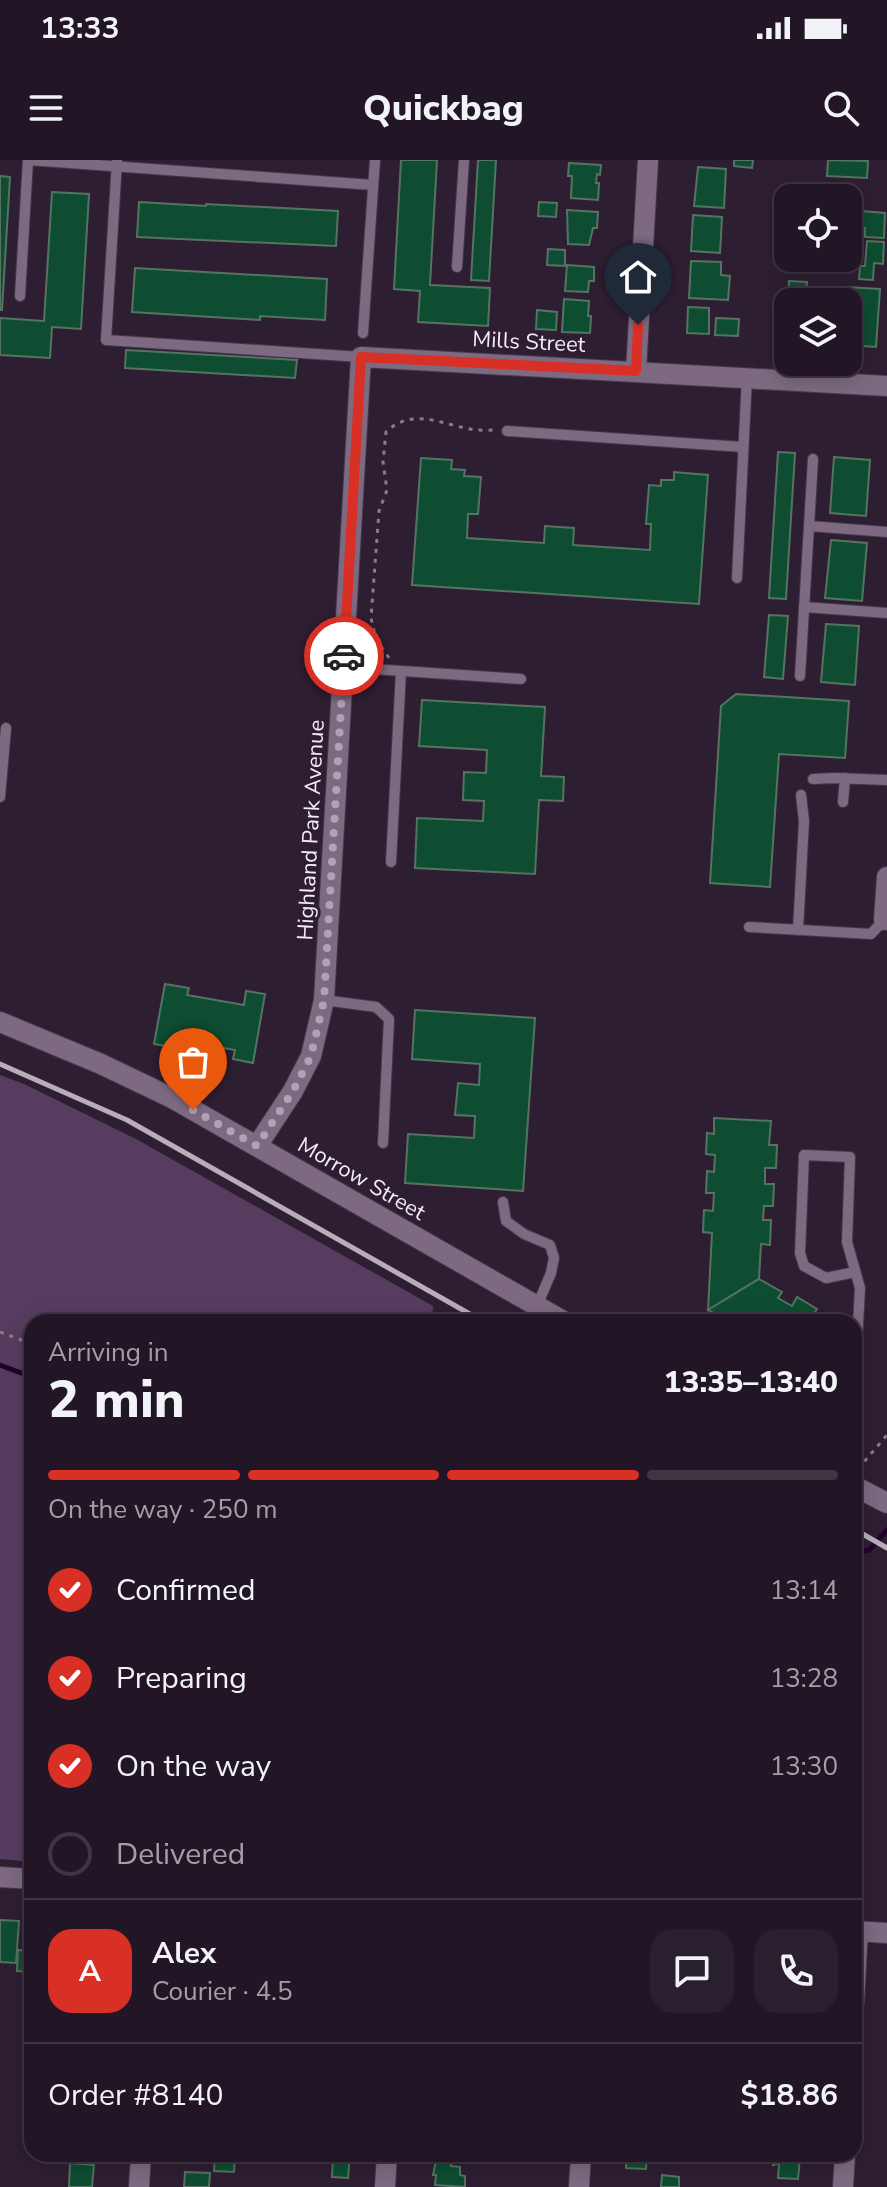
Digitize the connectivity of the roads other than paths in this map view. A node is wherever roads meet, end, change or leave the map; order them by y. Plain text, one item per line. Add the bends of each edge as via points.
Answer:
1 (375, 160) edge
2 (464, 160) edge
3 (648, 160) edge
4 (117, 163) edge
5 (373, 185) junction
6 (457, 267) dead end
7 (20, 296) dead end
8 (363, 333) dead end
9 (361, 357) junction
10 (636, 371) junction
11 (747, 377) junction
12 (887, 386) edge
13 (507, 431) road end
14 (743, 447) junction
15 (813, 459) dead end
16 (809, 526) junction
17 (887, 532) edge
18 (737, 578) dead end
19 (804, 607) junction
20 (887, 613) edge
21 (343, 667) junction
22 (395, 670) junction
23 (800, 676) dead end
24 (521, 679) dead end
25 (6, 728) dead end
26 (845, 778) junction
27 (813, 779) dead end
28 (887, 780) edge
29 (801, 795) dead end
30 (0, 797) edge
31 (843, 802) dead end
32 (391, 862) dead end
33 (887, 877) edge
34 (886, 920) edge
35 (749, 927) dead end
36 (798, 930) junction
37 (324, 1000) junction
38 (0, 1022) edge
39 (383, 1143) dead end
40 (257, 1146) junction
41 (503, 1202) dead end
42 (855, 1272) junction
43 (537, 1306) junction
44 (551, 1314) edge
45 (859, 1314) edge
46 (862, 1490) edge
47 (884, 1502) edge
48 (0, 1877) edge
49 (24, 1878) edge
50 (862, 1931) edge
51 (887, 1933) edge
52 (141, 2162) edge
53 (387, 2162) edge
54 (581, 2162) edge
55 (845, 2162) edge
56 (139, 2187) edge
57 (385, 2187) edge
58 (579, 2187) edge
59 (843, 2187) edge

1 - 5 lane
2 - 6 lane
3 - 10 street
4 - 5 lane
4 - 7 lane via 28,160
4 - 9 lane via 106,340
5 - 8 lane
9 - 10 street, Mills Street
9 - 21 street, Highland Park Avenue
10 - 11 street, Mills Street
11 - 12 street, Mills Street
11 - 14 lane
13 - 14 lane
14 - 18 lane
15 - 16 lane
16 - 17 lane
16 - 19 lane
19 - 20 lane
19 - 23 lane
21 - 22 lane
21 - 37 street, Highland Park Avenue
22 - 24 lane
22 - 32 lane
25 - 30 lane
26 - 27 lane
26 - 28 lane
26 - 31 lane
29 - 36 lane
33 - 34 street
34 - 36 lane via 871,934
35 - 36 lane
37 - 39 lane via 376,1007 389,1019
37 - 40 street, Highland Park Avenue via 311,1056
38 - 40 street, Morrow Street via 172,1098
40 - 43 street, Morrow Street
41 - 43 lane via 506,1221 550,1245 551,1273
42 - 42 lane via 847,1242 850,1157 804,1155 804,1266 826,1278
42 - 45 lane
43 - 44 street, Morrow Street
46 - 47 street
48 - 49 street
50 - 51 street
52 - 56 street
53 - 57 street
54 - 58 street
55 - 59 street

